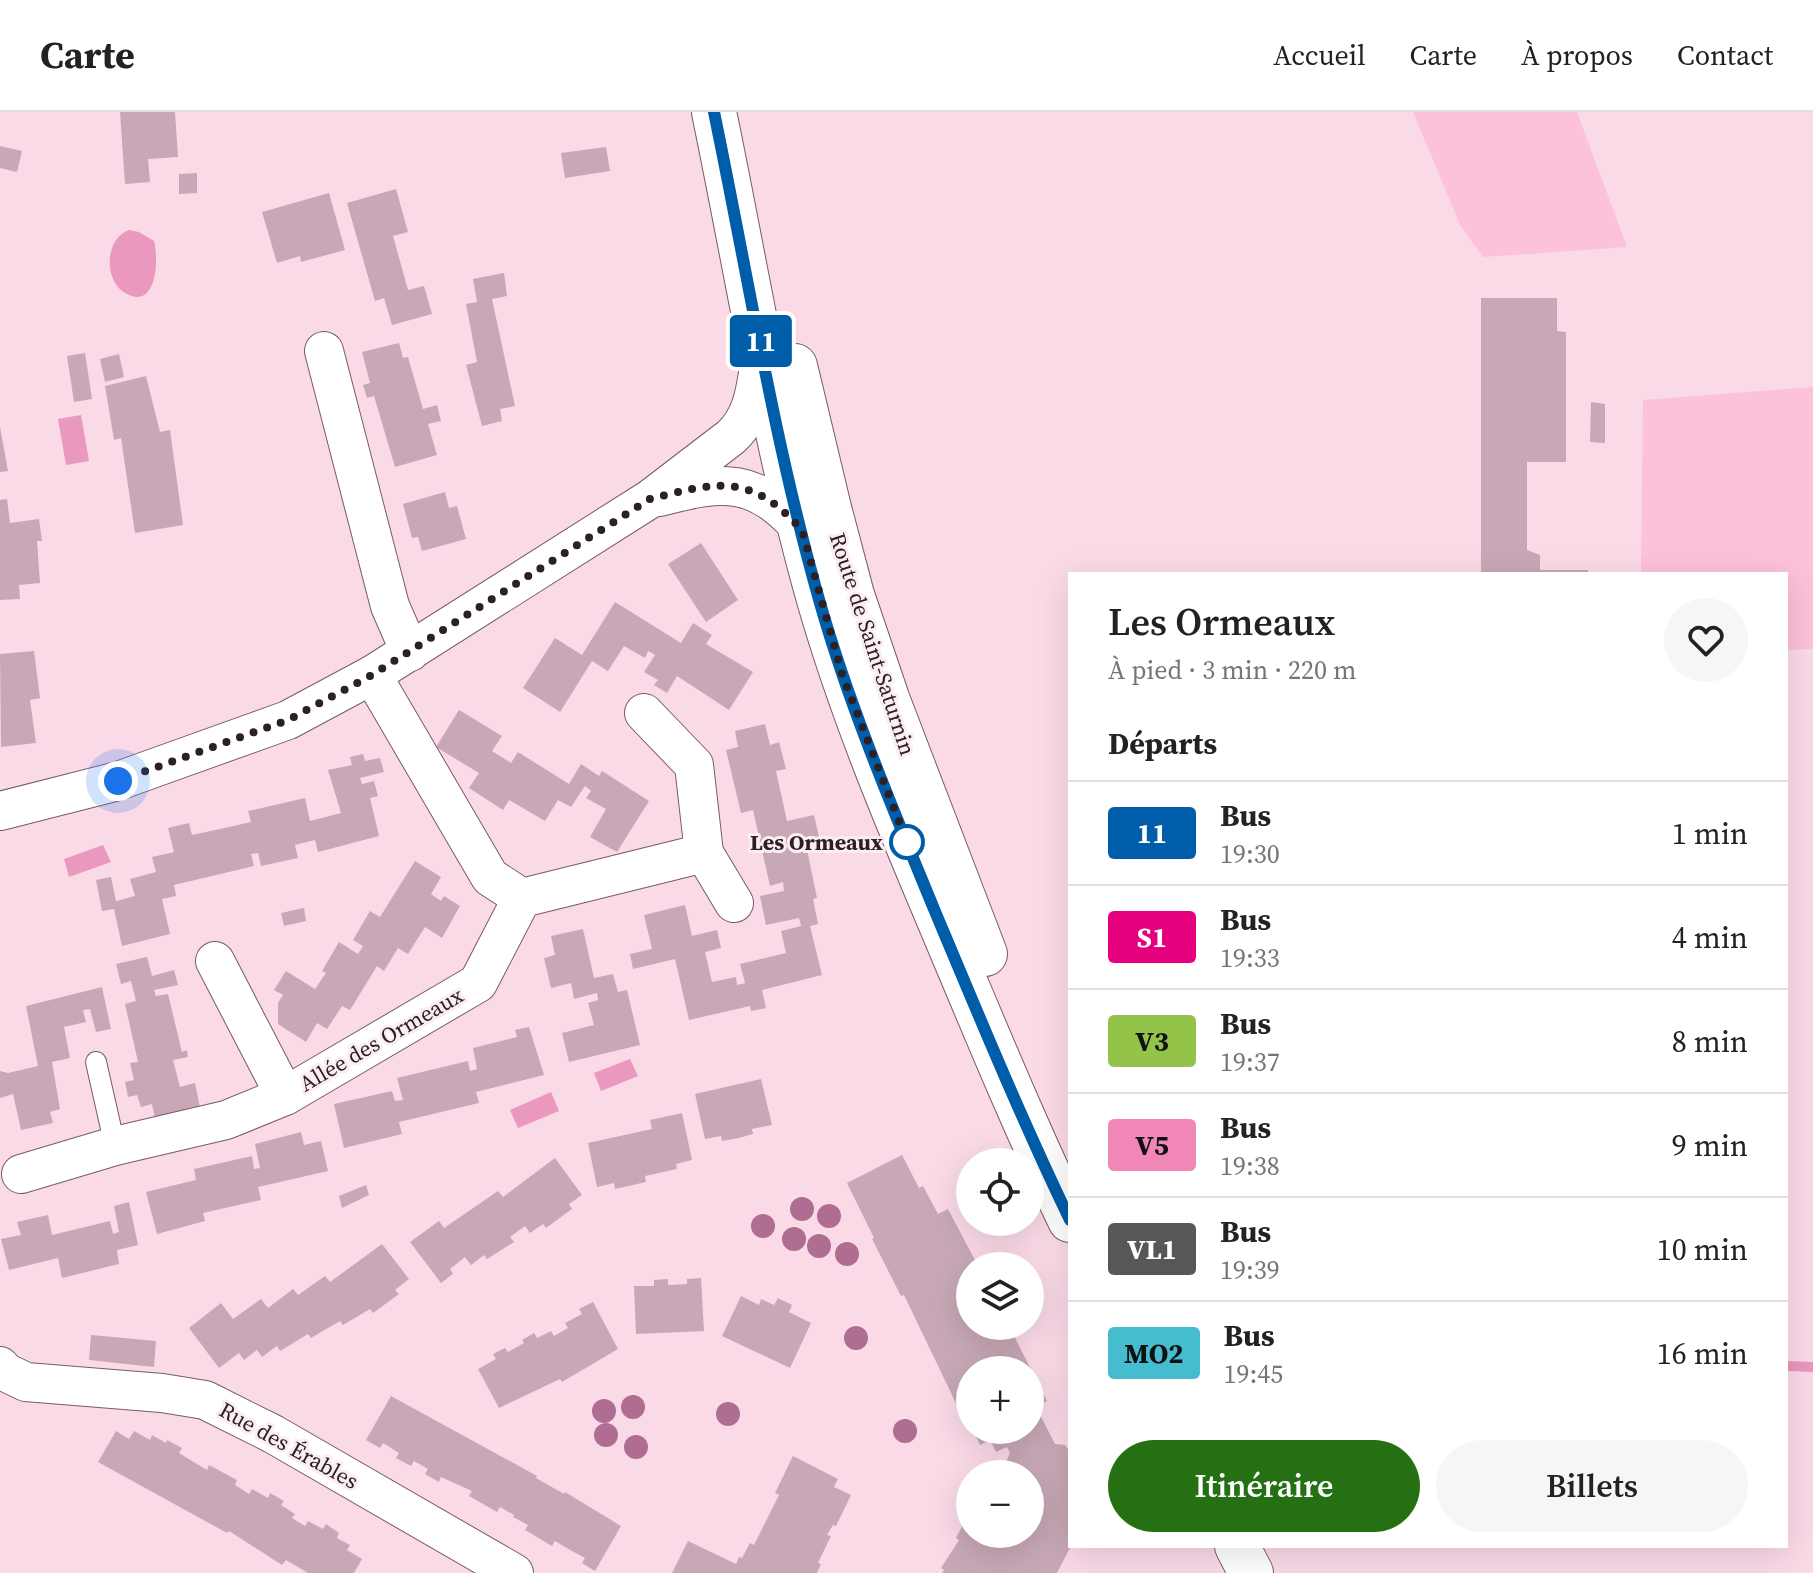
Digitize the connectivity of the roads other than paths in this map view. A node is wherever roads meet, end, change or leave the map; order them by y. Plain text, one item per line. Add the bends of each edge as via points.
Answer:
1 (714, 112) edge
2 (742, 112) edge
3 (762, 345) junction
4 (324, 351) dead end
5 (650, 499) junction
6 (802, 530) junction
7 (410, 652) junction
8 (372, 675) junction
9 (644, 713) dead end
10 (0, 811) edge
11 (704, 853) junction
12 (522, 898) junction
13 (734, 903) dead end
14 (215, 961) dead end
15 (96, 1062) dead end
16 (285, 1096) junction
17 (115, 1146) junction
18 (1068, 1150) edge
19 (21, 1174) dead end
20 (1068, 1216) edge
21 (0, 1366) edge
22 (1238, 1548) edge
23 (1267, 1548) edge
24 (514, 1573) edge
25 (1251, 1573) edge
26 (1280, 1573) edge

1 - 3 main road, Route de Saint-Saturnin
2 - 18 main road, Route de Saint-Saturnin via 800,388 852,595 980,943
3 - 5 street via 752,405 738,431
3 - 6 main road, Route de Saint-Saturnin
4 - 7 street via 390,606
5 - 6 street via 694,488 740,486 760,495
5 - 7 street
6 - 20 main road, Route de Saint-Saturnin via 842,674 878,768 1001,1069
7 - 8 street
8 - 10 street via 288,720 118,781
8 - 12 street via 490,877
9 - 11 street via 694,765
11 - 12 street
11 - 13 street
12 - 16 street, Allée des Ormeaux via 478,983
14 - 16 street, Allée des Ormeaux
15 - 17 lane
16 - 17 street, Allée des Ormeaux via 226,1120
17 - 19 street, Allée des Ormeaux
21 - 24 street, Rue des Érables via 26,1382 205,1400
22 - 25 main road
23 - 26 main road

